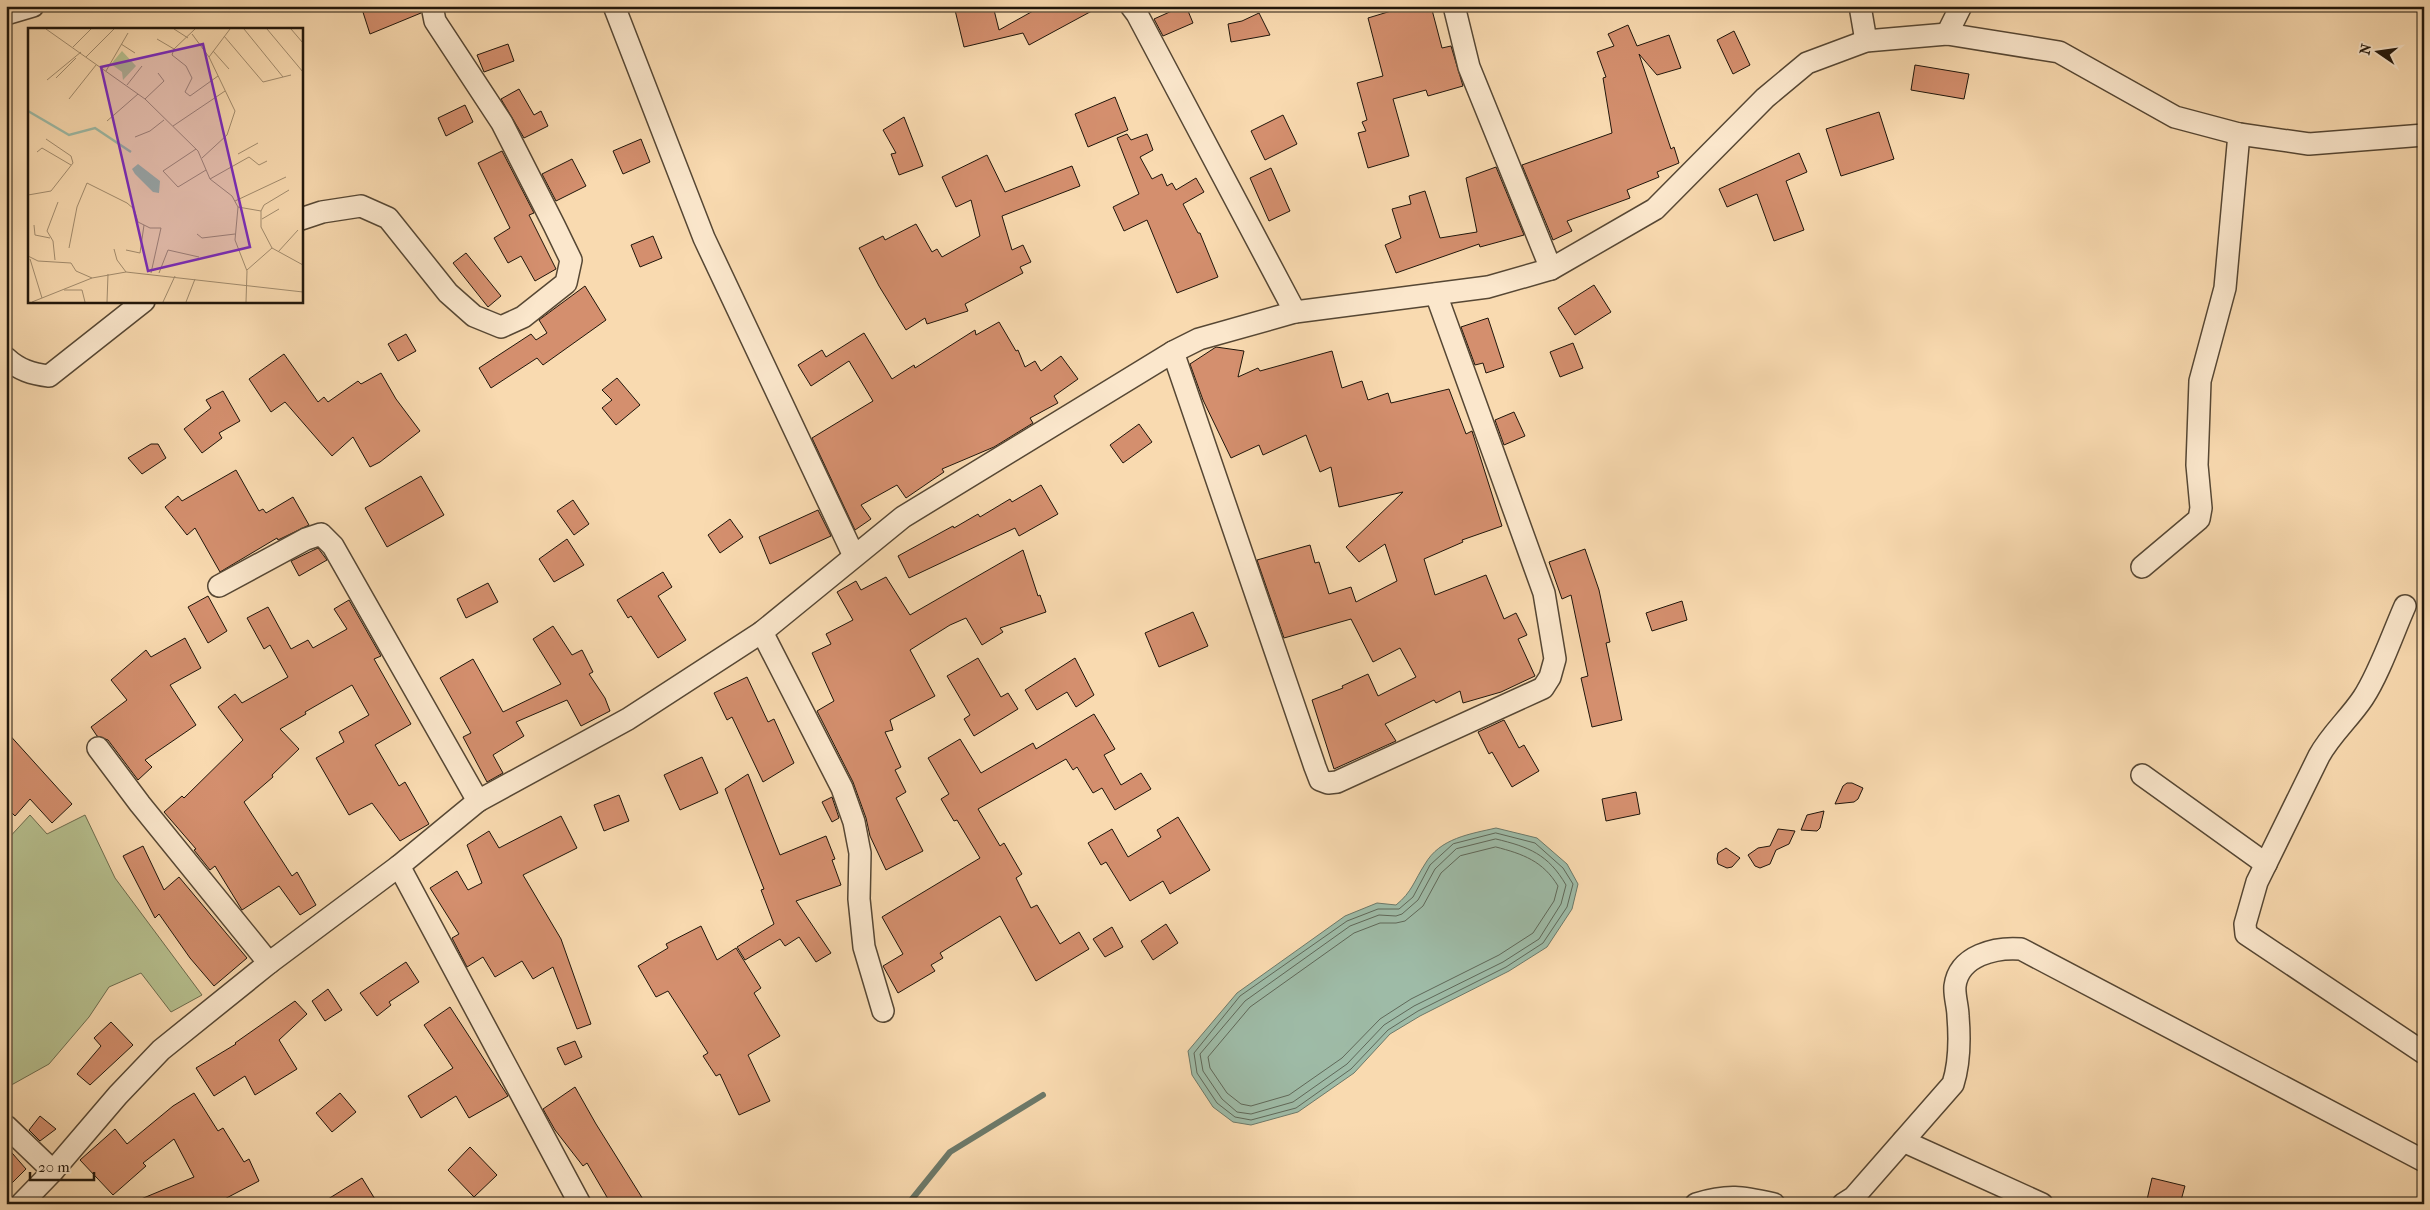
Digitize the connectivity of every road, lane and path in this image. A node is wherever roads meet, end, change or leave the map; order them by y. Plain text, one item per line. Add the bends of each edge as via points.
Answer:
1 (33, 6) edge
2 (432, 6) edge
3 (614, 6) edge
4 (1131, 6) edge
5 (1454, 6) edge
6 (1860, 6) edge
7 (1961, 6) edge
8 (6, 14) edge
9 (1947, 34) junction
10 (1866, 42) junction
11 (2239, 134) junction
12 (2424, 135) edge
13 (302, 219) edge
14 (1551, 269) junction
15 (1436, 294) junction
16 (143, 302) edge
17 (1295, 312) junction
18 (1173, 352) junction
19 (6, 358) edge
20 (854, 556) junction
21 (2142, 567) dead end
22 (219, 586) dead end
23 (2405, 606) dead end
24 (762, 632) junction
25 (98, 748) dead end
26 (2142, 775) dead end
27 (478, 801) junction
28 (2266, 864) junction
29 (399, 866) junction
30 (269, 963) junction
31 (884, 1011) dead end
32 (2424, 1053) edge
33 (6, 1126) edge
34 (1903, 1141) junction
35 (2424, 1162) edge
36 (53, 1171) junction
37 (20, 1204) edge
38 (580, 1204) edge
39 (1696, 1204) edge
40 (1774, 1204) edge
41 (1843, 1204) edge
42 (2042, 1204) edge

1 - 8 street
2 - 13 street via 435,21 502,122 554,225 570,260 566,283 523,317 501,327 474,316 448,293 388,218 361,206
3 - 20 street via 704,238
4 - 17 street
5 - 14 street via 1469,67
6 - 10 street
7 - 9 street
9 - 10 street
9 - 11 street via 2058,52 2175,117
10 - 14 street via 1807,63 1765,98 1655,210
11 - 12 street via 2309,144
11 - 21 street via 2225,288 2200,380 2199,519
14 - 15 street via 1488,287
15 - 17 street
15 - 18 street via 1544,593 1555,659 1543,688 1337,782 1320,780 1314,767
16 - 19 street via 49,376 32,374
17 - 18 street via 1200,339
18 - 20 street via 903,517
20 - 24 street
22 - 27 street via 321,534 333,546
23 - 28 street via 2365,695 2350,717 2329,738
24 - 27 street via 628,720
24 - 31 street via 842,788 854,822 860,853 864,947
25 - 30 street
26 - 28 street
27 - 29 street
28 - 32 street via 2257,882 2245,924 2246,934
29 - 30 street
29 - 38 street
30 - 36 street via 161,1050
33 - 36 street
34 - 35 street via 1953,1084 1959,1064 1955,986 1961,968 1984,953 2003,948 2022,949
34 - 41 street via 1854,1197
34 - 42 street
36 - 37 street
39 - 40 street via 1718,1197 1738,1196

